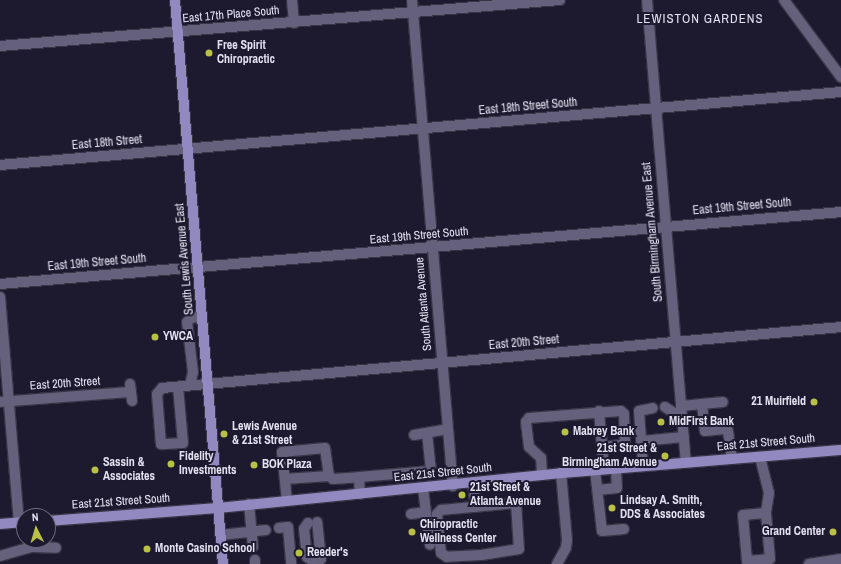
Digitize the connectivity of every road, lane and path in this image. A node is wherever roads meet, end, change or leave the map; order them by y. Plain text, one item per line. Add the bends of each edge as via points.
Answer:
1 (175, 0) edge
2 (292, 0) edge
3 (412, 0) edge
4 (560, 0) edge
5 (647, 0) edge
6 (784, 0) edge
7 (529, 1) edge
8 (412, 12) junction
9 (294, 23) junction
10 (177, 32) junction
11 (0, 46) edge
12 (841, 77) edge
13 (841, 92) edge
14 (656, 109) junction
15 (422, 129) junction
16 (216, 147) joint
17 (189, 149) junction
18 (0, 165) edge
19 (841, 212) edge
20 (666, 228) junction
21 (432, 248) junction
22 (198, 268) junction
23 (0, 284) edge
24 (0, 297) edge
25 (202, 316) junction
26 (841, 327) edge
27 (676, 342) junction
28 (442, 363) junction
29 (208, 383) junction
30 (190, 385) junction
31 (178, 387) junction
32 (131, 392) dead end
33 (4, 402) edge
34 (723, 402) dead end
35 (702, 404) junction
36 (681, 406) junction
37 (665, 407) dead end
38 (652, 408) dead end
39 (599, 410) junction
40 (682, 418) junction
41 (448, 429) junction
42 (427, 434) junction
43 (414, 435) dead end
44 (684, 437) junction
45 (642, 441) junction
46 (603, 447) junction
47 (841, 450) edge
48 (760, 457) junction
49 (732, 459) junction
50 (686, 462) junction
51 (644, 466) junction
52 (616, 468) junction
53 (599, 470) junction
54 (561, 473) junction
55 (542, 475) junction
56 (329, 476) junction
57 (359, 477) junction
58 (285, 480) junction
59 (473, 484) junction
60 (453, 486) junction
61 (423, 488) junction
62 (598, 490) junction
63 (360, 494) junction
64 (287, 501) junction
65 (249, 504) junction
66 (476, 507) junction
67 (20, 508) edge
68 (218, 508) junction
69 (426, 512) junction
70 (766, 513) junction
71 (411, 514) dead end
72 (56, 519) edge
73 (16, 523) edge
74 (0, 524) edge
75 (279, 528) dead end
76 (266, 530) dead end
77 (624, 530) dead end
78 (252, 532) junction
79 (221, 535) junction
80 (430, 545) dead end
81 (253, 547) dead end
82 (28, 548) edge
83 (0, 556) edge
84 (841, 559) edge
85 (774, 561) edge
86 (223, 564) edge
87 (291, 564) edge
88 (557, 564) edge
89 (809, 564) edge

1 - 10 main road, South Lewis Avenue East
2 - 9 street
3 - 8 street, South Atlanta Avenue
4 - 7 street, East 17th Place South
5 - 14 street, South Birmingham Avenue East
6 - 12 street
7 - 8 street, East 17th Place South
8 - 9 street, East 17th Place South
8 - 15 street, South Atlanta Avenue
9 - 10 street, East 17th Place South
10 - 11 street, East 17th Place South
10 - 17 main road, South Lewis Avenue East
13 - 14 street, East 18th Street South
14 - 15 street, East 18th Street South
14 - 20 street, South Birmingham Avenue East
15 - 16 street, East 18th Street South
15 - 21 street, South Atlanta Avenue
16 - 17 street, East 18th Street
17 - 18 street, East 18th Street
17 - 22 main road, South Lewis Avenue East
19 - 20 street, East 19th Street South
20 - 21 street, East 19th Street South
20 - 27 street, South Birmingham Avenue East
21 - 22 street, East 19th Street South
21 - 28 street, South Atlanta Avenue
22 - 23 street, East 19th Street South
22 - 25 main road, South Lewis Avenue East
24 - 33 street
25 - 29 main road, South Lewis Avenue East
25 - 30 street via 191,318 187,322 192,372
26 - 27 street, East 20th Street
27 - 28 street, East 20th Street
27 - 36 street, South Birmingham Avenue East
28 - 29 street, East 20th Street
28 - 41 street, South Atlanta Avenue
29 - 30 street, East 20th Street
29 - 68 main road, South Lewis Avenue East
30 - 31 street, East 20th Street
31 - 31 street, East 20th Street via 162,388 157,394 161,444 183,443
32 - 33 street, East 20th Street
33 - 67 street
34 - 35 street
35 - 36 street
35 - 49 street via 705,431 728,431
36 - 40 street, South Birmingham Avenue East
37 - 40 street
38 - 45 street via 639,411
39 - 46 street
39 - 46 street via 621,410 624,420 625,442 621,445
39 - 55 street via 529,418 526,422 529,447 541,458
40 - 44 street, South Birmingham Avenue East
41 - 42 street
41 - 60 street, South Atlanta Avenue
42 - 43 street
42 - 57 street via 431,471
44 - 45 street
44 - 50 street, South Birmingham Avenue East
45 - 51 street
46 - 53 street
47 - 48 main road, East 21st Street South
48 - 49 main road, East 21st Street South
48 - 70 street via 769,493
49 - 50 main road, East 21st Street South
50 - 51 main road, East 21st Street South
51 - 52 main road, East 21st Street South
52 - 53 main road, East 21st Street South
52 - 62 street via 617,488
53 - 54 main road, East 21st Street South
53 - 62 street
54 - 55 main road, East 21st Street South
54 - 88 street via 567,540 566,548
55 - 59 main road, East 21st Street South
56 - 57 street via 333,479
56 - 58 street
56 - 58 street via 326,448 282,452
57 - 63 street
58 - 64 street
59 - 60 main road, East 21st Street South
59 - 66 street
60 - 61 main road, East 21st Street South
61 - 63 main road, East 21st Street South
61 - 69 street
62 - 77 street via 602,531
63 - 64 main road, East 21st Street South
64 - 65 main road, East 21st Street South
65 - 68 main road, East 21st Street South
65 - 78 street
66 - 66 street via 516,503 519,549 474,556 447,557 441,553 437,514 441,510
68 - 72 main road, East 21st Street South
68 - 79 main road, South Lewis Avenue East
69 - 71 street
69 - 80 street
70 - 85 street
70 - 85 street via 743,515 747,561
73 - 74 main road
75 - 87 street via 288,527
76 - 78 street
78 - 79 street
78 - 81 street
79 - 86 main road, South Lewis Avenue East
82 - 83 street
84 - 89 street

